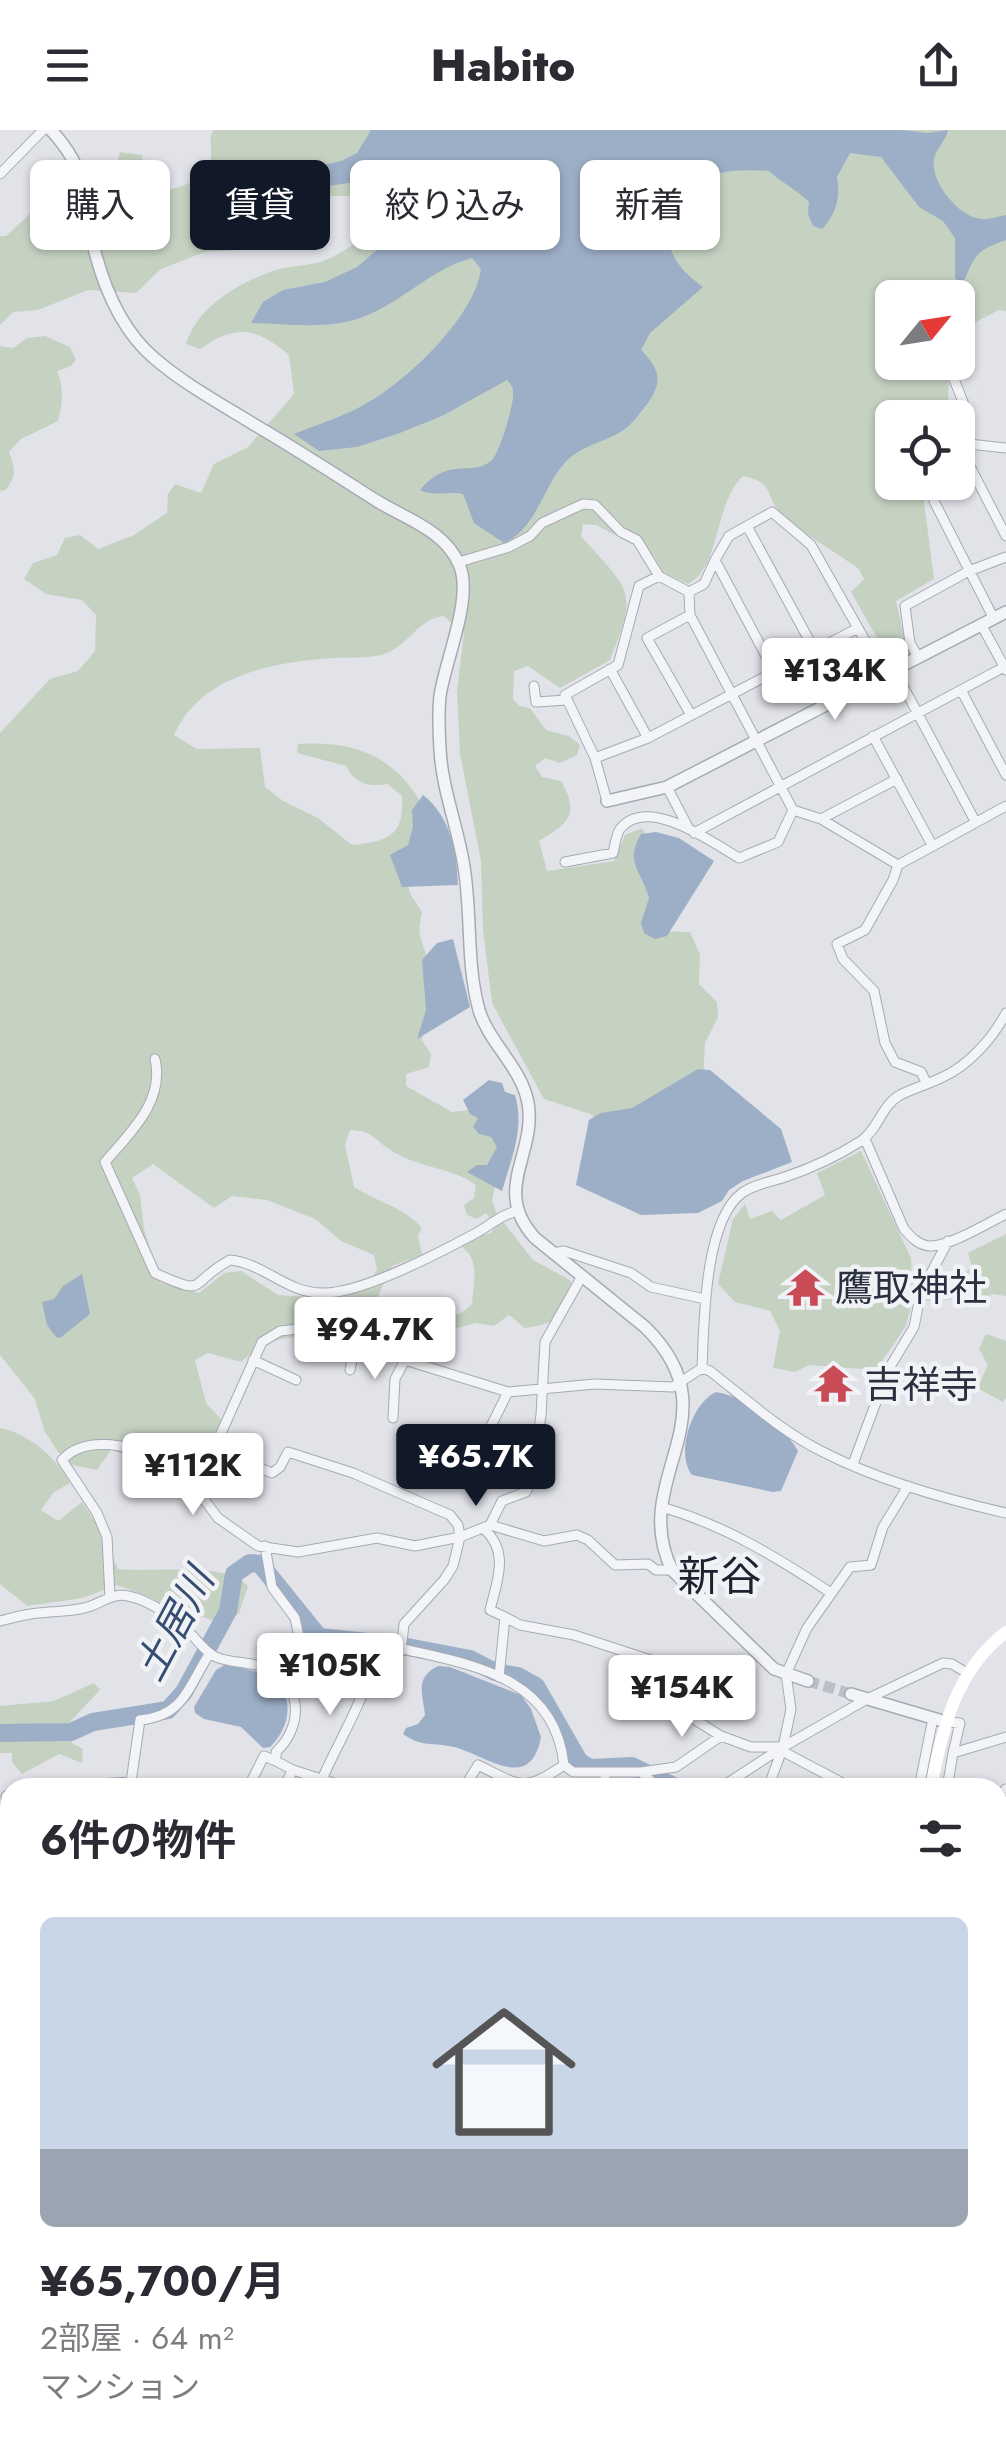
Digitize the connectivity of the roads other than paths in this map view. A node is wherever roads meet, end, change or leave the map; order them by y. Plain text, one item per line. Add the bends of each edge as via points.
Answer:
1 (43, 130) edge
2 (51, 130) edge
3 (0, 174) edge
4 (975, 448) edge
5 (1006, 448) edge
6 (975, 473) edge
7 (934, 500) edge
8 (747, 526) junction
9 (1006, 536) edge
10 (1006, 557) edge
11 (715, 560) junction
12 (458, 562) junction
13 (969, 571) junction
14 (660, 576) junction
15 (689, 592) junction
16 (1000, 615) edge
17 (690, 616) junction
18 (981, 624) junction
19 (858, 628) junction
20 (647, 638) junction
21 (622, 651) junction
22 (815, 651) junction
23 (918, 657) junction
24 (1006, 668) edge
25 (610, 669) junction
26 (774, 671) junction
27 (889, 671) junction
28 (534, 686) dead end
29 (962, 690) junction
30 (732, 694) junction
31 (567, 700) junction
32 (918, 712) junction
33 (691, 715) junction
34 (873, 736) junction
35 (648, 738) junction
36 (756, 740) junction
37 (596, 758) junction
38 (1006, 775) edge
39 (896, 779) junction
40 (779, 786) junction
41 (667, 787) junction
42 (607, 801) joint
43 (1006, 806) edge
44 (792, 810) junction
45 (821, 819) junction
46 (975, 821) junction
47 (691, 830) junction
48 (932, 845) junction
49 (565, 862) dead end
50 (898, 865) junction
51 (1006, 1012) edge
52 (155, 1060) dead end
53 (926, 1082) junction
54 (864, 1139) junction
55 (517, 1211) junction
56 (1006, 1214) edge
57 (948, 1242) junction
58 (552, 1253) junction
59 (582, 1276) junction
60 (705, 1300) junction
61 (356, 1339) junction
62 (253, 1360) junction
63 (404, 1360) junction
64 (702, 1368) junction
65 (350, 1370) dead end
66 (296, 1380) dead end
67 (680, 1380) junction
68 (542, 1388) junction
69 (508, 1392) junction
70 (394, 1418) dead end
71 (214, 1449) junction
72 (472, 1464) dead end
73 (854, 1464) junction
74 (908, 1486) junction
75 (660, 1508) junction
76 (1006, 1513) edge
77 (487, 1527) junction
78 (460, 1537) junction
79 (265, 1546) junction
80 (672, 1570) junction
81 (831, 1593) junction
82 (110, 1598) junction
83 (505, 1617) junction
84 (0, 1621) edge
85 (1006, 1632) edge
86 (401, 1650) junction
87 (210, 1653) junction
88 (306, 1668) junction
89 (370, 1671) junction
90 (966, 1673) junction
91 (786, 1674) junction
92 (499, 1676) junction
93 (283, 1678) junction
94 (808, 1681) tunnel mouth
95 (851, 1694) tunnel mouth
96 (867, 1698) junction
97 (939, 1720) junction
98 (721, 1736) junction
99 (1006, 1737) edge
100 (783, 1749) junction
101 (953, 1753) junction
102 (276, 1761) junction
103 (564, 1766) junction
104 (294, 1770) junction
105 (605, 1772) junction
106 (641, 1772) junction
107 (133, 1778) edge
108 (253, 1778) edge
109 (290, 1778) edge
110 (323, 1778) joint
111 (470, 1778) edge
112 (506, 1778) edge
113 (544, 1778) edge
114 (605, 1778) edge
115 (648, 1778) edge
116 (736, 1778) edge
117 (772, 1778) edge
118 (834, 1778) edge
119 (922, 1778) edge
120 (932, 1778) edge
121 (949, 1778) edge

1 - 3 street
2 - 12 street via 70,151 85,187 107,291 151,356 426,527
4 - 5 street
6 - 9 street
7 - 13 street
8 - 11 street via 729,536
8 - 19 street via 772,512 812,545
8 - 22 street
10 - 13 street
11 - 15 street via 704,584
11 - 26 street
12 - 14 street via 509,547 542,522 583,504 596,505 637,540
12 - 55 street via 463,594 440,696 440,749 465,870 472,984 528,1106
13 - 16 street
13 - 23 street via 905,606
14 - 15 street
14 - 21 street via 639,586
15 - 17 street
16 - 18 street
17 - 20 street
17 - 30 street
18 - 23 street
18 - 24 street
19 - 22 street
19 - 27 street
20 - 21 street
20 - 33 street
21 - 25 street
22 - 26 street
23 - 27 street
24 - 29 street
25 - 31 street via 565,695
25 - 35 street
26 - 30 street
27 - 32 street
27 - 36 street
28 - 31 street via 536,702
29 - 32 street
29 - 38 street
30 - 33 street
30 - 36 street
31 - 37 street
32 - 34 street
32 - 46 street
33 - 35 street
34 - 39 street
34 - 40 street
35 - 37 street
36 - 40 street
36 - 41 street
37 - 42 street
39 - 45 street
39 - 48 street
40 - 44 street
40 - 47 street
41 - 42 street
41 - 47 street
43 - 46 street
44 - 45 street
44 - 47 street via 778,842 739,858
45 - 50 street
46 - 48 street
47 - 49 street via 652,818 630,821 618,831 613,853
48 - 50 street
50 - 53 street via 864,930 837,944 874,990 895,1062 921,1072
51 - 53 street via 978,1050 944,1077
52 - 55 street via 153,1101 105,1162 154,1274 190,1289 230,1260 243,1261 296,1290 326,1294 401,1268
53 - 54 street via 894,1099
54 - 57 street via 904,1229 930,1246
54 - 60 street via 742,1192 726,1211
55 - 58 street
56 - 57 street
57 - 73 street via 921,1292 914,1327 888,1370
58 - 59 street
58 - 60 street via 564,1251 651,1287
59 - 67 street via 659,1340
59 - 68 street via 550,1328
60 - 64 street
61 - 62 street via 326,1326 280,1331 262,1342
61 - 63 street via 375,1341
61 - 65 street
62 - 66 street
62 - 71 street
63 - 69 street
63 - 70 street
64 - 67 street
64 - 73 street via 793,1434
67 - 68 street via 673,1387
67 - 75 street via 684,1426
68 - 69 street
68 - 77 street via 532,1477 526,1492 502,1501
69 - 72 street
71 - 78 street via 272,1473 288,1452 352,1473 450,1516
71 - 79 street via 200,1472 200,1494 235,1532
71 - 82 street via 206,1443 182,1460 112,1443 69,1451 62,1460 107,1537
73 - 74 street
74 - 76 street
74 - 81 street via 871,1564 850,1567
75 - 80 street via 660,1537
75 - 81 street via 729,1533
77 - 78 street
77 - 80 street via 544,1541 577,1535 614,1565
77 - 83 street via 501,1568 490,1610
78 - 79 street via 414,1546 377,1538 298,1552
78 - 86 street via 444,1580 404,1624
79 - 88 street via 272,1587 296,1618
80 - 91 street
81 - 91 street
82 - 84 street via 87,1608
82 - 87 street via 126,1595 164,1612
83 - 92 street
83 - 98 street via 675,1668 681,1712
85 - 90 main road
86 - 89 street
86 - 92 street
87 - 93 street
87 - 107 street via 174,1710 140,1720
88 - 89 street via 341,1662
88 - 93 street
89 - 110 street
90 - 96 street via 943,1664
90 - 97 main road
91 - 94 street
91 - 100 street via 791,1710
92 - 103 street via 532,1696 554,1731
93 - 102 street via 296,1723
95 - 96 street
96 - 97 street
96 - 100 street
97 - 101 street via 960,1724
97 - 119 street
97 - 120 main road
98 - 100 street
98 - 106 street via 676,1767
99 - 101 street
100 - 116 street
100 - 117 street
100 - 118 street
101 - 121 street
102 - 104 street
102 - 108 street via 264,1756
103 - 105 street
103 - 113 street
104 - 109 street
104 - 110 street
105 - 106 street
105 - 114 street
106 - 115 street
111 - 112 street via 478,1764

